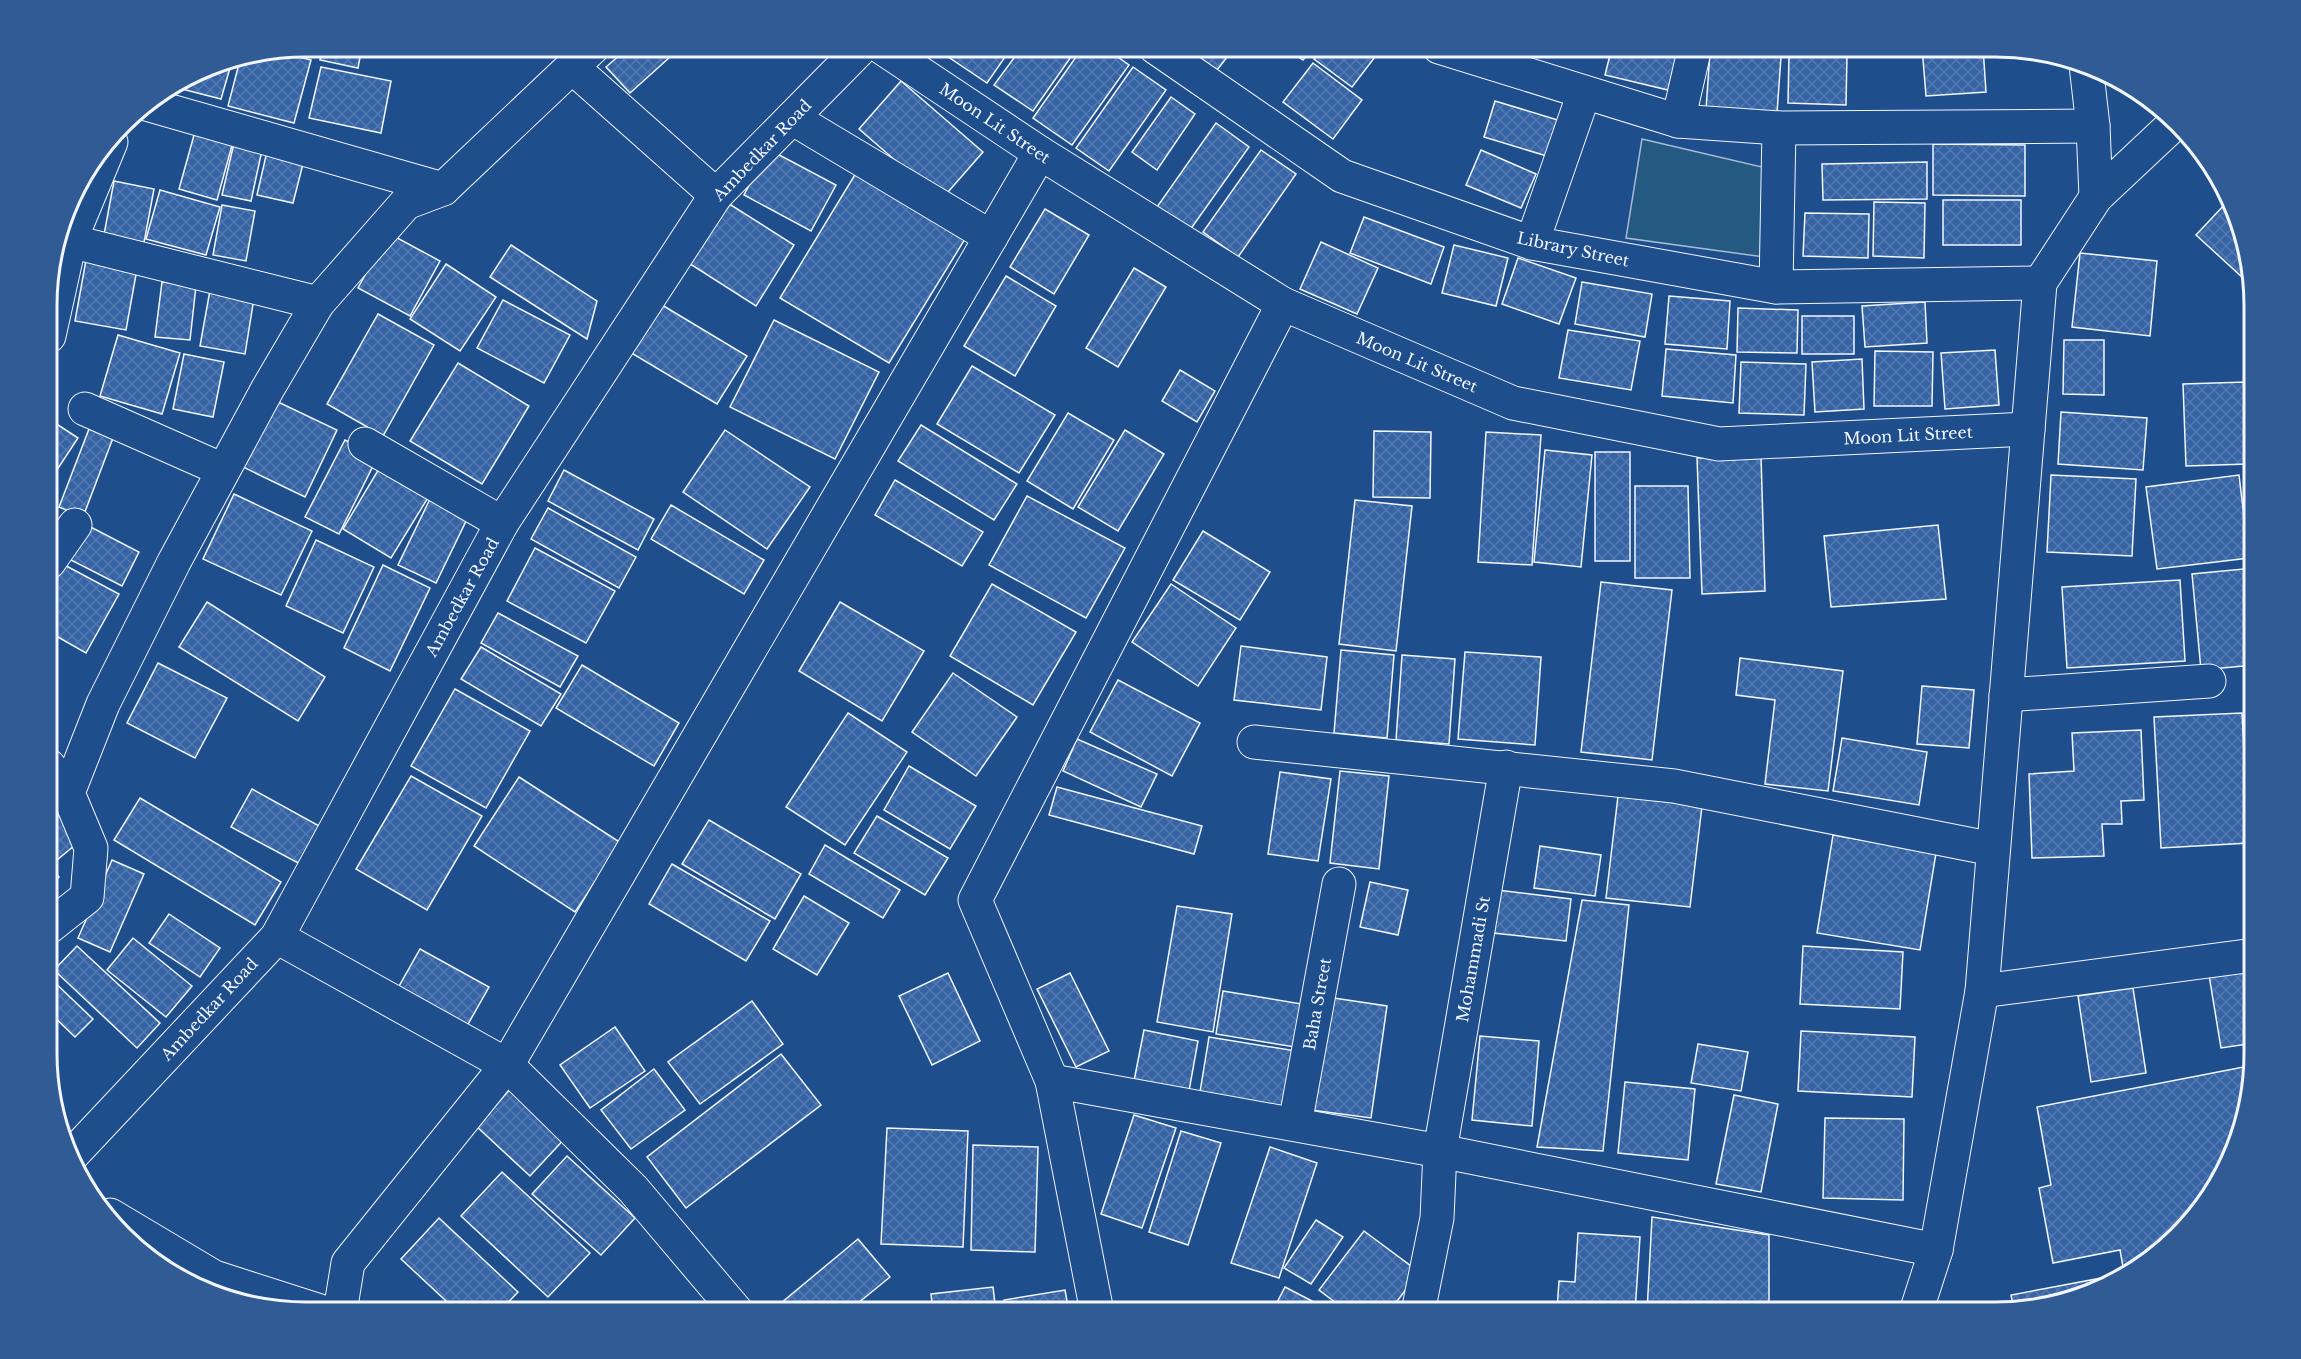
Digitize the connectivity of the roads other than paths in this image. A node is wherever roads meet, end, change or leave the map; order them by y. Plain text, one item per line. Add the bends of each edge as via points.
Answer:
1 (582, 57) edge
2 (851, 57) edge
3 (897, 57) edge
4 (1171, 57) edge
5 (1472, 57) edge
6 (1693, 57) edge
7 (2087, 75) edge
8 (1584, 93) junction
9 (156, 107) edge
10 (792, 118) junction
11 (1678, 121) junction
12 (2093, 126) junction
13 (1779, 128) junction
14 (2170, 129) edge
15 (1040, 153) junction
16 (102, 163) edge
17 (443, 189) junction
18 (716, 195) junction
19 (2096, 197) junction
20 (991, 237) junction
21 (70, 241) junction
22 (1532, 243) junction
23 (2040, 283) junction
24 (1776, 287) junction
25 (58, 297) edge
26 (318, 303) junction
27 (1283, 304) junction
28 (85, 409) dead end
29 (2028, 429) junction
30 (364, 444) dead end
31 (223, 470) junction
32 (502, 523) junction
33 (75, 525) dead end
34 (57, 551) edge
35 (2209, 681) dead end
36 (2006, 695) junction
37 (1254, 742) dead end
38 (1506, 767) junction
39 (57, 777) edge
40 (68, 793) junction
41 (1994, 849) junction
42 (1339, 884) dead end
43 (57, 921) edge
44 (277, 937) junction
45 (2244, 956) edge
46 (1982, 991) junction
47 (507, 1065) junction
48 (1052, 1080) junction
49 (1295, 1124) junction
50 (77, 1150) edge
51 (1440, 1151) junction
52 (126, 1224) edge
53 (1936, 1250) junction
54 (288, 1301) edge
55 (342, 1302) edge
56 (729, 1302) edge
57 (1094, 1302) edge
58 (1420, 1302) edge
59 (1919, 1302) edge

1 - 17 street
1 - 18 street
2 - 10 street, Ambedkar Road
3 - 15 street, Moon Lit Street
4 - 22 street, Library Street via 1342,176
5 - 8 street
6 - 11 street
7 - 12 street
8 - 11 street
8 - 22 street
9 - 17 street
10 - 18 street, Ambedkar Road
10 - 20 street
11 - 13 street
12 - 13 street
12 - 19 street
13 - 24 street
14 - 19 street
15 - 20 street
15 - 27 street, Moon Lit Street
16 - 21 street
17 - 26 street via 406,202
18 - 32 street, Ambedkar Road
19 - 23 street
20 - 47 street
21 - 25 street
21 - 26 street
22 - 24 street, Library Street
23 - 24 street, Library Street
23 - 29 street
26 - 31 street
27 - 29 street, Moon Lit Street via 1513,403 1719,444
27 - 48 street via 975,900
28 - 31 street
29 - 36 street
30 - 32 street
31 - 40 street via 103,704
32 - 44 street, Ambedkar Road
33 - 34 street
35 - 36 street
36 - 41 street
37 - 38 street
38 - 41 street via 1674,786
38 - 51 street, Mohammadi St
39 - 40 street
40 - 43 street via 91,848 87,897
41 - 46 street
42 - 49 street, Baha Street
44 - 47 street
44 - 50 street, Ambedkar Road
45 - 46 street
46 - 53 street
47 - 55 street via 348,1263
47 - 56 street via 633,1189
48 - 49 street
48 - 57 street
49 - 51 street
51 - 53 street
51 - 58 street, Mohammadi St via 1437,1218
52 - 54 street via 214,1277
53 - 59 street

